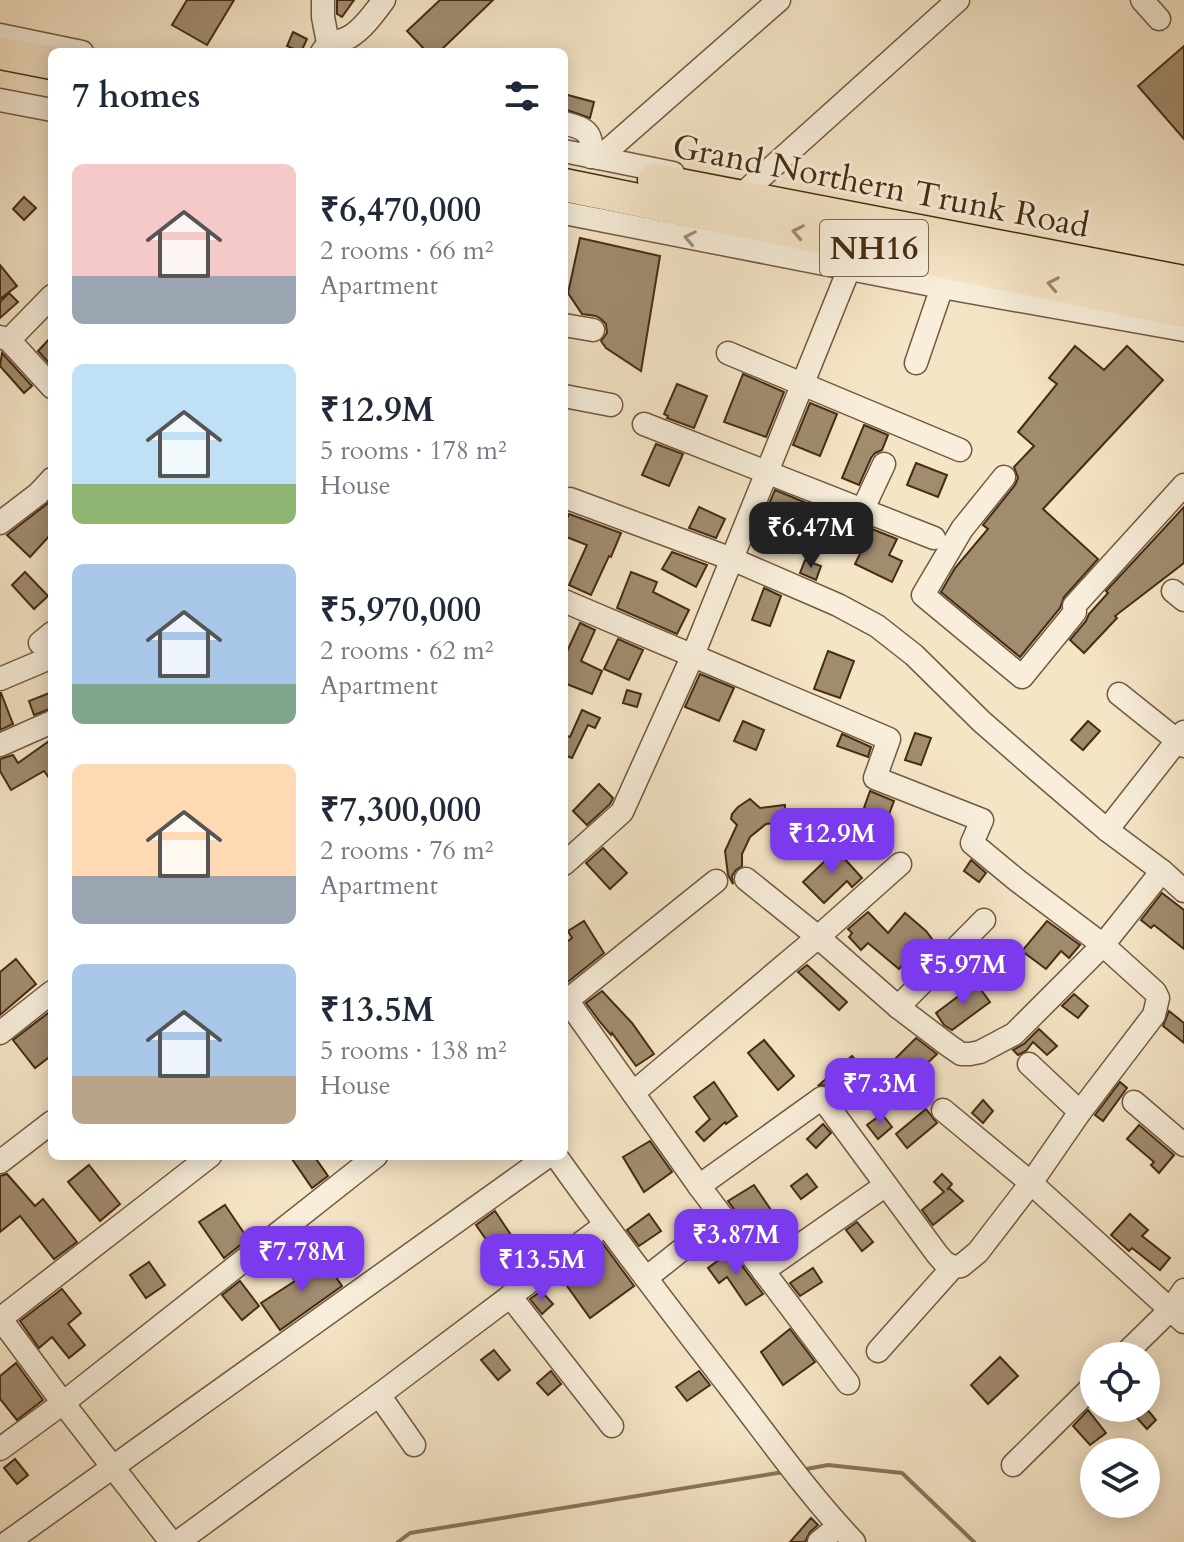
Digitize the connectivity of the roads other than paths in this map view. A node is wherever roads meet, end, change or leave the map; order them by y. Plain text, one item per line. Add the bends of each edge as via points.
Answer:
1 (323, 0) edge
2 (384, 0) edge
3 (779, 0) edge
4 (958, 0) edge
5 (1142, 0) edge
6 (1159, 19) dead end
7 (0, 35) edge
8 (63, 48) edge
9 (325, 48) edge
10 (0, 53) edge
11 (48, 62) edge
12 (0, 72) edge
13 (48, 81) edge
14 (0, 100) edge
15 (48, 109) edge
16 (568, 124) edge
17 (585, 159) edge
18 (568, 186) edge
19 (749, 188) junction
20 (568, 214) edge
21 (849, 269) junction
22 (1184, 269) edge
23 (1184, 282) edge
24 (942, 287) junction
25 (48, 300) edge
26 (1184, 311) edge
27 (568, 326) edge
28 (593, 330) dead end
29 (1184, 330) edge
30 (5, 338) edge
31 (728, 353) dead end
32 (916, 363) dead end
33 (48, 383) edge
34 (802, 386) junction
35 (568, 397) edge
36 (611, 405) dead end
37 (644, 424) dead end
38 (960, 450) dead end
39 (884, 464) dead end
40 (767, 472) junction
41 (1004, 477) dead end
42 (48, 483) edge
43 (1184, 485) edge
44 (570, 499) dead end
45 (863, 509) junction
46 (0, 523) edge
47 (934, 538) dead end
48 (732, 559) junction
49 (568, 609) edge
50 (48, 644) edge
51 (693, 655) junction
52 (0, 679) edge
53 (1119, 694) dead end
54 (48, 724) edge
55 (1182, 740) edge
56 (0, 745) edge
57 (1107, 830) junction
58 (568, 860) edge
59 (900, 864) dead end
60 (1162, 871) junction
61 (746, 879) dead end
62 (716, 881) dead end
63 (1184, 891) edge
64 (984, 920) dead end
65 (818, 937) junction
66 (1103, 945) junction
67 (48, 995) edge
68 (568, 1000) edge
69 (568, 1005) edge
70 (898, 1007) junction
71 (0, 1033) edge
72 (1029, 1064) dead end
73 (633, 1093) junction
74 (1134, 1102) dead end
75 (943, 1110) dead end
76 (1080, 1112) junction
77 (48, 1125) edge
78 (1184, 1145) edge
79 (205, 1160) edge
80 (371, 1160) edge
81 (542, 1160) edge
82 (559, 1160) edge
83 (0, 1162) edge
84 (1031, 1183) junction
85 (886, 1185) junction
86 (699, 1186) junction
87 (723, 1217) junction
88 (605, 1225) junction
89 (953, 1267) junction
90 (763, 1271) junction
91 (646, 1278) junction
92 (1184, 1290) edge
93 (510, 1296) junction
94 (1177, 1316) edge
95 (0, 1318) edge
96 (1142, 1342) edge
97 (878, 1351) dead end
98 (848, 1383) dead end
99 (379, 1395) junction
100 (1080, 1399) edge
101 (63, 1403) junction
102 (612, 1426) dead end
103 (414, 1445) dead end
104 (0, 1449) edge
105 (1013, 1465) dead end
106 (114, 1466) junction
107 (842, 1530) edge
108 (8, 1542) edge
109 (171, 1542) edge
110 (178, 1542) edge
111 (819, 1542) edge

1 - 9 street
2 - 9 street via 350,38
3 - 17 street
4 - 19 street
5 - 6 street
7 - 8 street
10 - 11 highway
12 - 13 highway
14 - 15 street
16 - 17 street via 590,135
17 - 19 street
17 - 23 highway, Grand Northern Trunk Road / NH16
26 -> 18 highway, Grand Northern Trunk Road / NH16
19 - 22 street
21 -> 20 street
21 - 24 street
21 - 34 street
24 - 29 street
24 - 32 street
25 - 30 street
27 - 28 street
30 - 33 street
31 - 34 street
34 - 38 street
34 - 40 street
35 - 36 street
37 - 40 street
39 - 45 street
40 - 45 street
40 - 48 street
41 - 43 street via 962,529 923,595 1022,677 1075,612 1074,606
42 - 46 street
44 - 48 street
45 - 47 street
48 - 51 street
48 - 57 street via 877,626
49 - 51 street
50 - 52 street
51 - 58 street via 622,812
51 - 66 street via 889,739 875,778 982,820 972,843
53 - 55 street
54 - 56 street
55 - 57 street
57 - 60 street
59 - 65 street
60 - 63 street
60 - 66 street
61 - 65 street
62 - 68 street
64 - 70 street
65 - 70 street
65 - 73 street
66 - 70 street via 1014,1034 980,1052 961,1054
66 - 76 street via 1155,992 1158,1004
67 - 71 street
69 - 73 street
72 - 76 street
73 - 86 street
74 - 78 street
75 - 84 street
76 - 84 street
77 - 83 street
79 - 95 street
80 - 101 street
81 - 106 street
82 - 88 street
84 - 89 street via 978,1252
84 - 94 street
85 - 86 street via 822,1098
85 - 89 street via 937,1254
85 - 90 street
86 - 87 street
87 - 90 street
87 - 91 street
88 - 91 street
88 - 93 street
89 - 97 street
90 - 98 street
91 - 107 street
92 - 94 street
93 - 99 street
93 - 102 street
94 - 96 street
95 - 101 street
99 - 103 street
99 - 110 street
100 - 105 street
101 - 104 street
101 - 106 street
106 - 108 street
106 - 109 street
107 - 111 street

